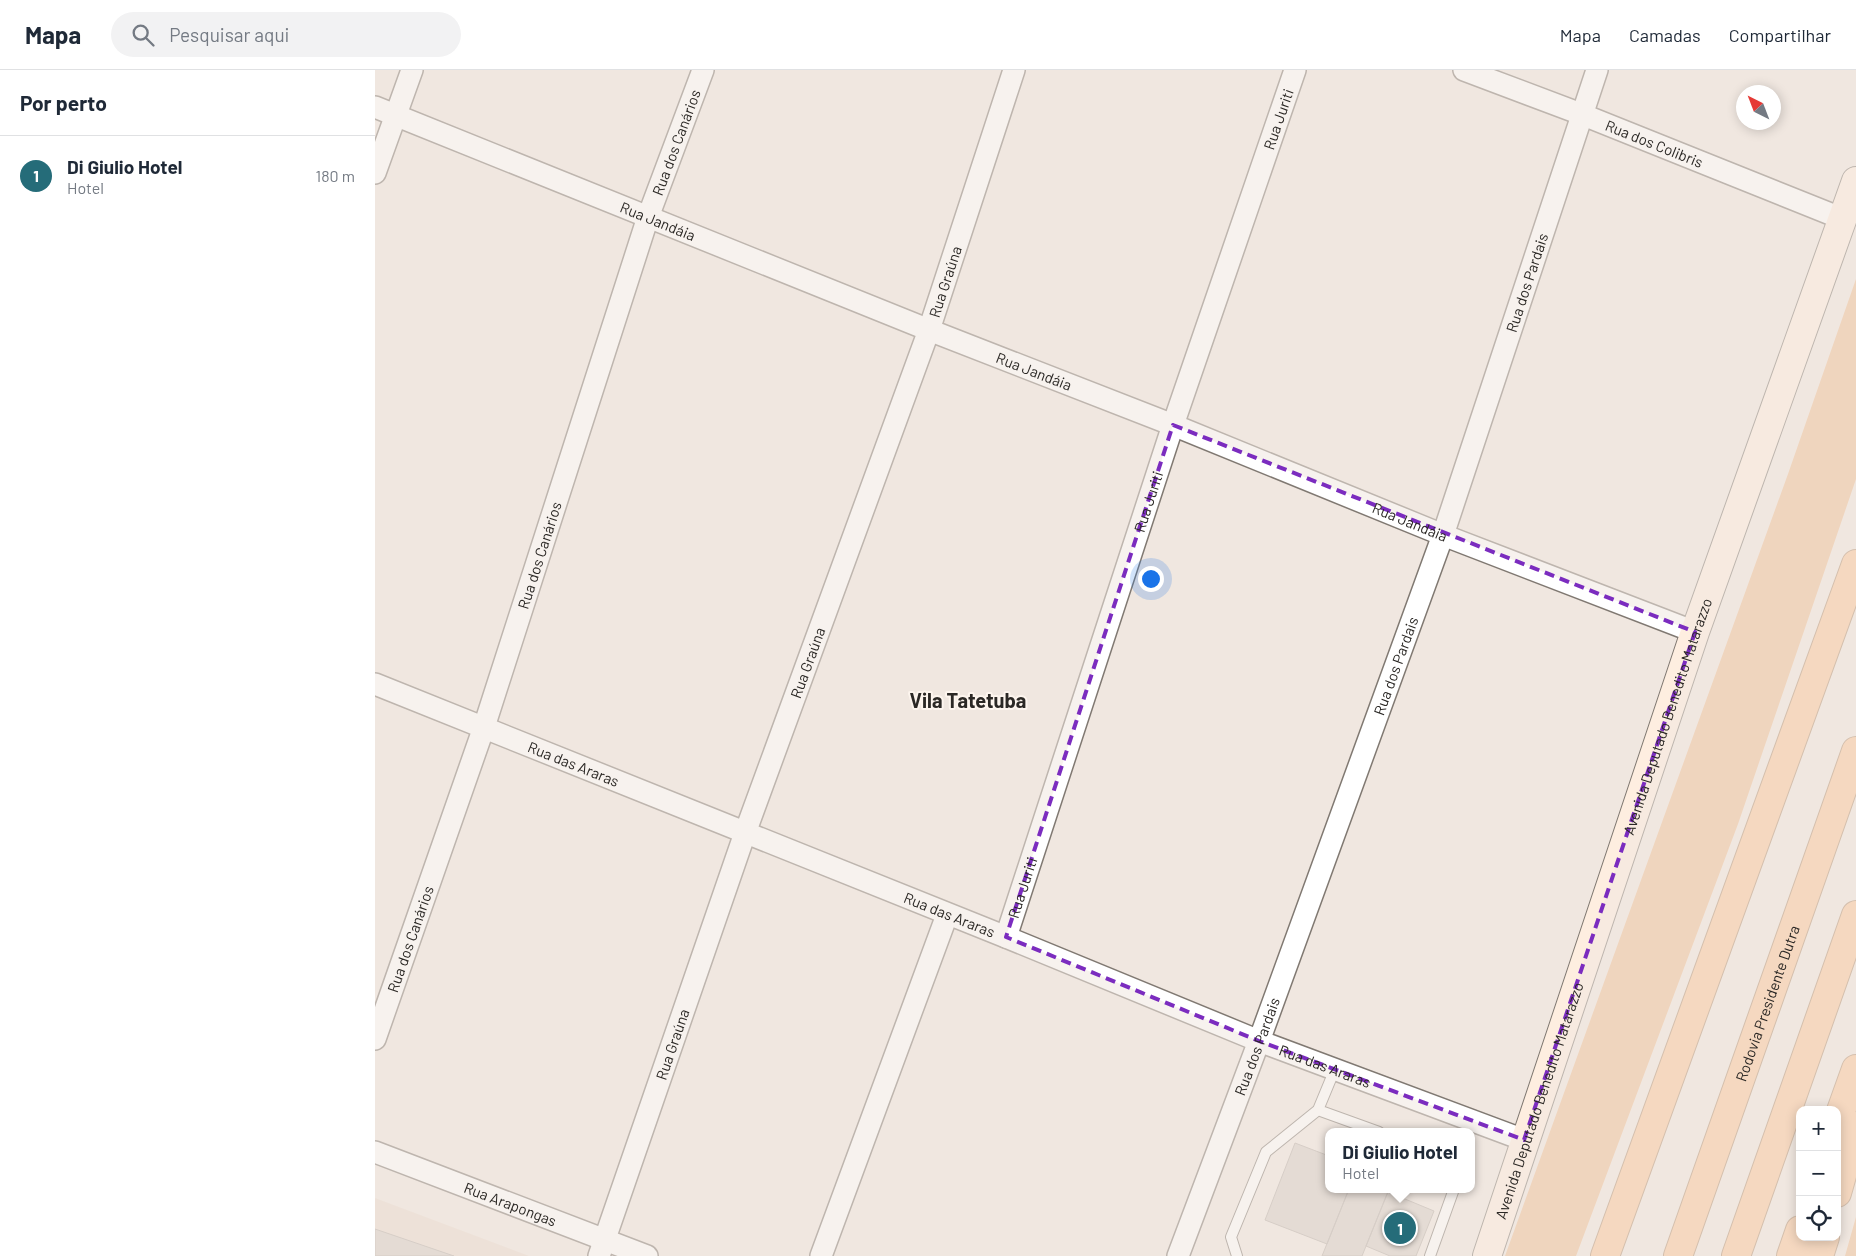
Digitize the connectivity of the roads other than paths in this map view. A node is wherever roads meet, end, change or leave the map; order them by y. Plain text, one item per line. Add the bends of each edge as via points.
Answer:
1 (411, 70) edge
2 (703, 70) edge
3 (1014, 70) edge
4 (1295, 70) edge
5 (1464, 70) edge
6 (1597, 70) edge
7 (375, 107) edge
8 (395, 114) junction
9 (1581, 114) junction
10 (375, 173) edge
11 (1856, 181) edge
12 (648, 217) junction
13 (1843, 219) junction
14 (929, 330) junction
15 (1173, 425) junction
16 (1443, 535) junction
17 (1856, 564) edge
18 (1695, 632) junction
19 (375, 684) edge
20 (485, 727) junction
21 (1856, 751) edge
22 (745, 833) junction
23 (947, 915) junction
24 (1856, 915) edge
25 (1006, 937) junction
26 (375, 1039) edge
27 (1259, 1042) junction
28 (1335, 1069) junction
29 (1856, 1069) edge
30 (1318, 1110) junction
31 (1841, 1111) edge
32 (1856, 1126) edge
33 (1368, 1128) edge
34 (1525, 1140) junction
35 (375, 1152) edge
36 (1841, 1179) edge
37 (1453, 1193) edge
38 (1796, 1241) edge
39 (1824, 1241) edge
40 (601, 1248) edge
41 (647, 1256) edge
42 (821, 1256) edge
43 (1178, 1256) edge
44 (1237, 1256) edge
45 (1430, 1256) edge
46 (1487, 1256) edge
47 (1605, 1256) edge
48 (1678, 1256) edge
49 (1736, 1256) edge
50 (1791, 1256) edge
51 (1819, 1256) edge

1 - 8 street
2 - 12 street, Rua dos Canários
3 - 14 street, Rua Graúna
4 - 15 street, Rua Juriti
5 - 9 street, Rua dos Colibris
6 - 9 street, Rua dos Pardais
7 - 8 street, Rua Jandáia
8 - 10 street
8 - 12 street, Rua Jandáia
9 - 13 street, Rua dos Colibris
9 - 16 street, Rua dos Pardais
11 - 13 main road, Avenida Deputado Benedito Matarazzo
12 - 14 street, Rua Jandáia
12 - 20 street, Rua dos Canários
13 - 18 main road, Avenida Deputado Benedito Matarazzo
14 - 15 street, Rua Jandáia
14 - 22 street, Rua Graúna
15 - 16 street, Rua Jandáia
15 - 25 street, Rua Juriti
16 - 18 street, Rua Jandáia
16 - 27 street, Rua dos Pardais
17 - 47 highway
18 - 34 main road, Avenida Deputado Benedito Matarazzo
19 - 20 street, Rua das Araras
20 - 22 street, Rua das Araras
20 - 26 street, Rua dos Canários
21 - 48 highway, Rodovia Presidente Dutra
22 - 23 street, Rua das Araras
22 - 40 street, Rua Graúna
23 - 25 street, Rua das Araras
23 - 42 street
24 - 49 highway
25 - 27 street, Rua das Araras
27 - 28 street, Rua das Araras
27 - 43 street, Rua dos Pardais
28 - 30 lane
28 - 34 street, Rua das Araras
29 - 31 highway
30 - 33 lane
30 - 44 lane via 1266,1152 1231,1237
32 - 36 highway
34 - 46 main road, Avenida Deputado Benedito Matarazzo
35 - 40 street, Rua Arapongas
37 - 45 lane
38 - 50 highway
39 - 51 highway
40 - 41 street, Rua Arapongas

